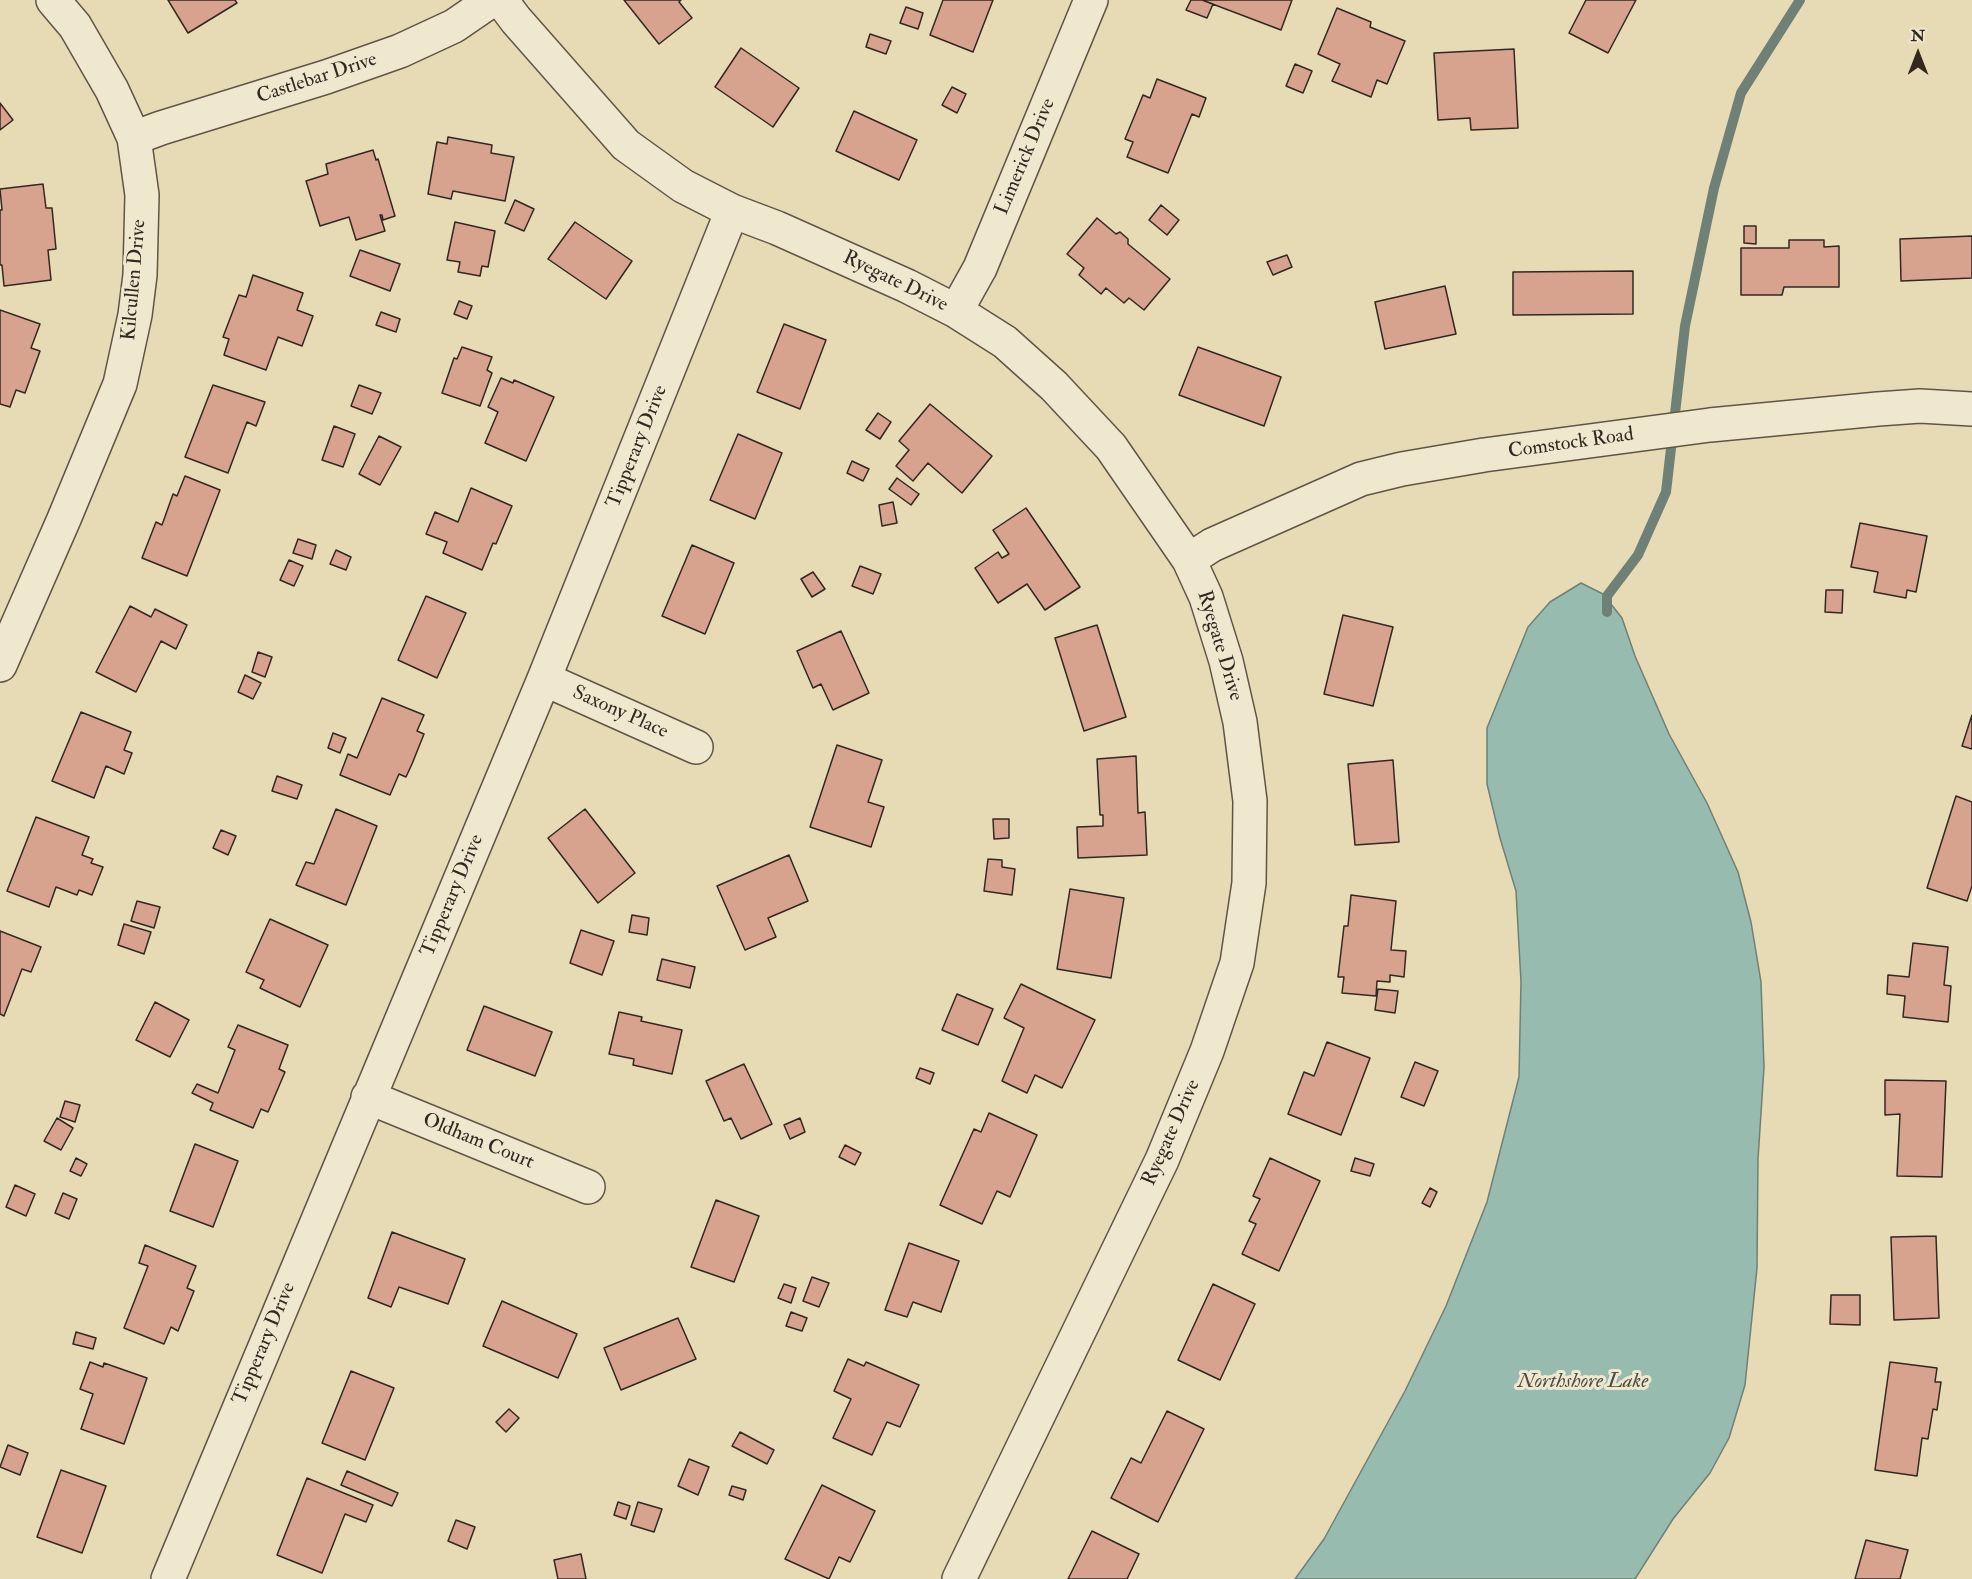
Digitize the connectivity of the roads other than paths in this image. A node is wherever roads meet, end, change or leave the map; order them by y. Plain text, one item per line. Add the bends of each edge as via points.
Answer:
1 (53, 0) edge
2 (492, 0) edge
3 (501, 0) edge
4 (1091, 0) edge
5 (134, 138) junction
6 (732, 211) junction
7 (956, 311) junction
8 (1972, 409) edge
9 (1189, 560) junction
10 (0, 665) edge
11 (544, 679) junction
12 (696, 747) dead end
13 (368, 1097) junction
14 (588, 1187) dead end
15 (168, 1579) edge
16 (959, 1579) edge

1 - 5 street, Kilcullen Drive via 75,26
2 - 5 street, Castlebar Drive via 454,26 400,51
3 - 6 street, Ryegate Drive via 626,145 683,186
4 - 7 street, Limerick Drive via 980,268
5 - 10 street, Kilcullen Drive via 142,195 140,275 129,350 120,384
6 - 7 street, Ryegate Drive via 908,286
6 - 11 street, Tipperary Drive
7 - 9 street, Ryegate Drive via 1005,342 1054,386 1111,447
8 - 9 street, Comstock Road via 1920,406 1710,425 1402,469 1361,479 1212,545
9 - 16 street, Ryegate Drive via 1206,597 1222,650 1240,722 1250,801 1249,883 1237,963 1207,1051 1162,1160
11 - 12 street, Saxony Place
11 - 13 street, Tipperary Drive
13 - 14 street, Oldham Court
13 - 15 street, Tipperary Drive

